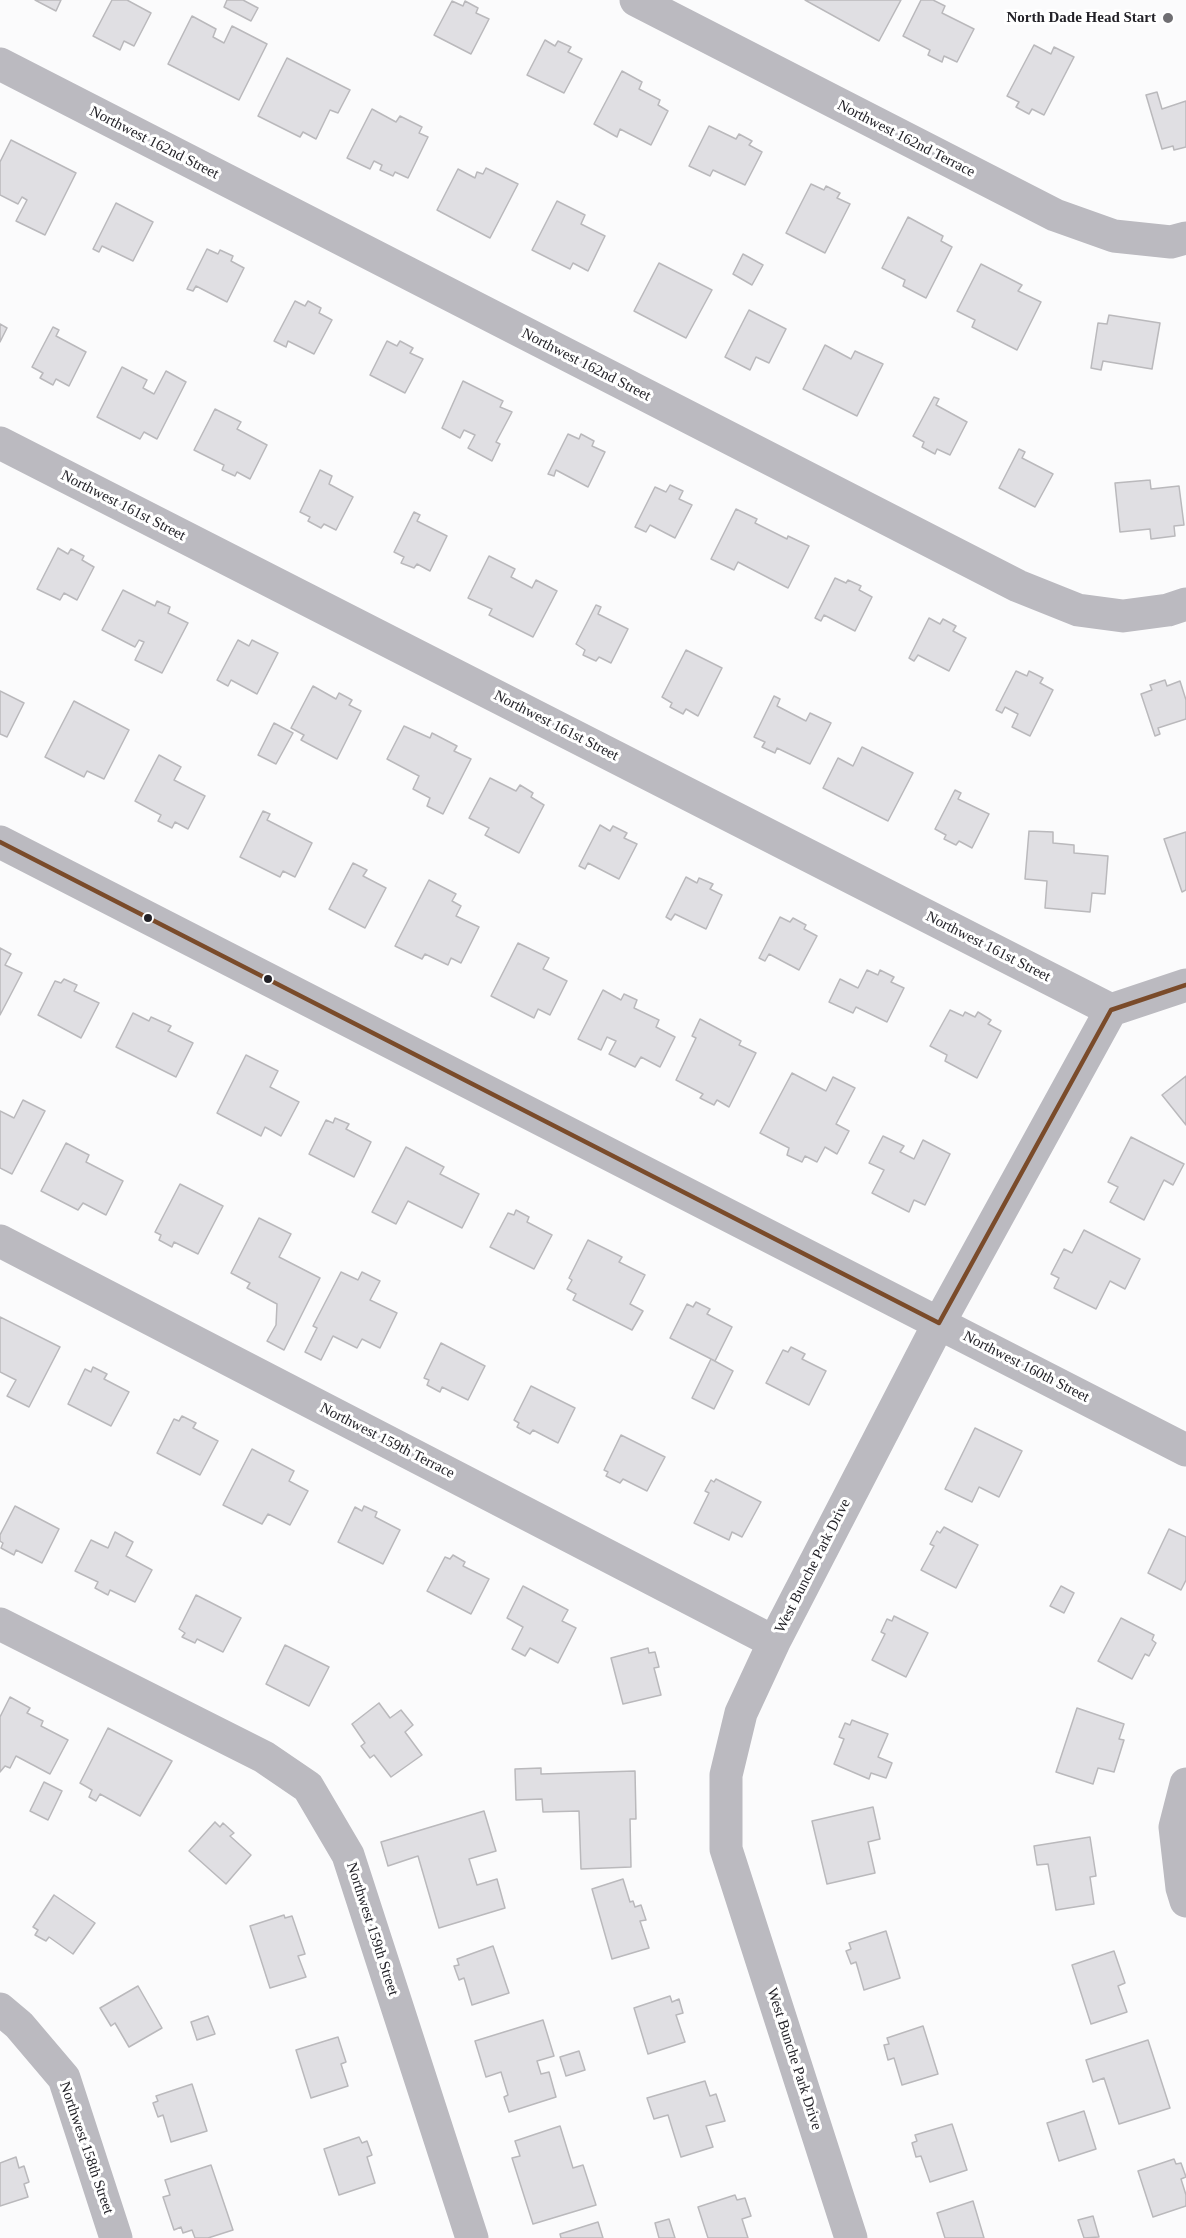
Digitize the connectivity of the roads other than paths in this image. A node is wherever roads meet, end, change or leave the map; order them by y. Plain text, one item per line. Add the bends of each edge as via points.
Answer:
1 (636, 0) edge
2 (0, 64) edge
3 (1186, 238) edge
4 (0, 443) edge
5 (1186, 604) edge
6 (0, 842) edge
7 (1186, 984) edge
8 (1111, 1010) junction
9 (0, 1241) edge
10 (939, 1323) junction
11 (1186, 1450) edge
12 (0, 1624) edge
13 (774, 1642) junction
14 (1186, 1784) edge
15 (1186, 1901) edge
16 (0, 2009) edge
17 (116, 2238) edge
18 (472, 2238) edge
19 (851, 2238) edge

1 - 3 street, Northwest 162nd Terrace via 1055,215 1114,236 1171,242
2 - 5 street, Northwest 162nd Street via 1018,586 1078,610 1123,616
4 - 8 street, Northwest 161st Street
6 - 10 street, Northwest 160th Street
7 - 8 street
8 - 10 street, West Bunche Park Drive
9 - 13 street, Northwest 159th Terrace
10 - 11 street, Northwest 160th Street
10 - 13 street, West Bunche Park Drive
12 - 18 street, Northwest 159th Street via 264,1757 308,1787 348,1855
13 - 19 street, West Bunche Park Drive via 741,1713 726,1775 726,1849
14 - 15 street via 1175,1827
16 - 17 street, Northwest 158th Street via 20,2025 64,2078

